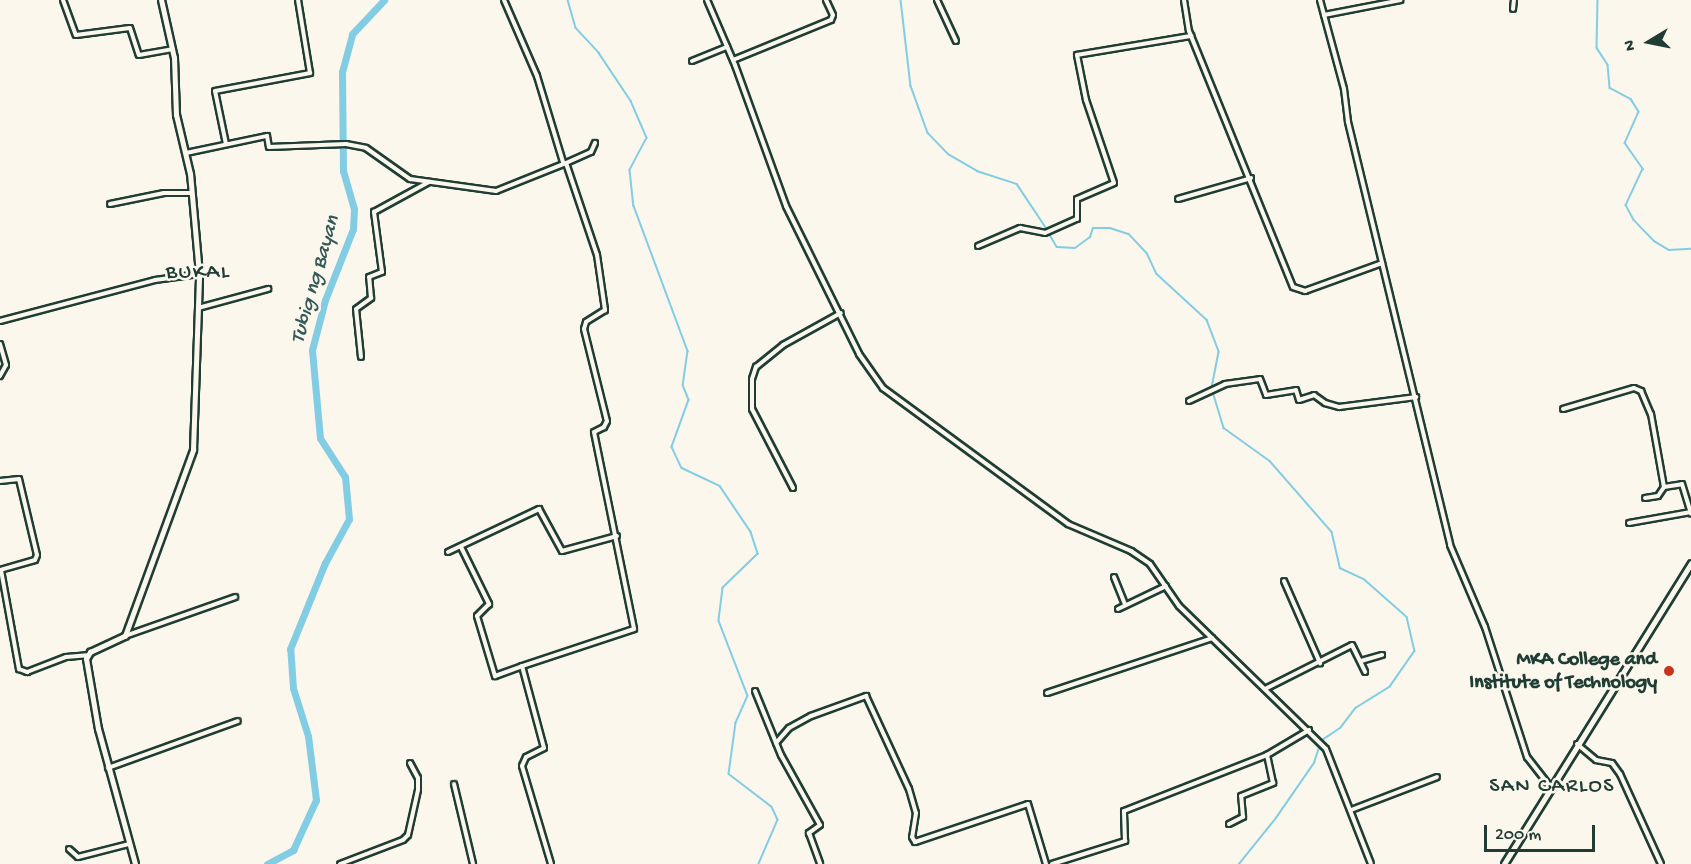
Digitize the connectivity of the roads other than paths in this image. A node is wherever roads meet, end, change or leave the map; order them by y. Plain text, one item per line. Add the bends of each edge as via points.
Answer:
1 (63, 0) edge
2 (161, 0) edge
3 (298, 0) edge
4 (504, 0) edge
5 (707, 0) edge
6 (826, 0) edge
7 (937, 0) edge
8 (1184, 0) edge
9 (1320, 0) edge
10 (1401, 0) edge
11 (1514, 0) edge
12 (1390, 2) edge
13 (1513, 9) dead end
14 (1324, 15) junction
15 (1191, 36) junction
16 (956, 41) dead end
17 (727, 46) junction
18 (173, 49) junction
19 (733, 60) junction
20 (692, 61) dead end
21 (596, 143) dead end
22 (226, 144) junction
23 (186, 153) junction
24 (565, 163) junction
25 (1251, 178) junction
26 (430, 181) junction
27 (191, 193) junction
28 (1178, 199) dead end
29 (110, 204) dead end
30 (978, 246) dead end
31 (1382, 263) junction
32 (199, 274) junction
33 (268, 290) dead end
34 (198, 308) junction
35 (842, 313) junction
36 (0, 321) edge
37 (0, 344) edge
38 (361, 357) dead end
39 (0, 376) edge
40 (1416, 397) junction
41 (1189, 401) dead end
42 (1563, 409) dead end
43 (0, 481) edge
44 (1664, 487) junction
45 (793, 488) dead end
46 (1646, 498) dead end
47 (1691, 513) edge
48 (1629, 523) dead end
49 (617, 536) junction
50 (461, 547) junction
51 (448, 552) dead end
52 (1691, 564) edge
53 (1114, 577) dead end
54 (1284, 581) dead end
55 (1166, 586) junction
56 (235, 597) dead end
57 (1125, 604) junction
58 (1118, 609) dead end
59 (125, 636) junction
60 (1212, 638) junction
61 (87, 655) junction
62 (1382, 655) dead end
63 (1361, 661) junction
64 (1320, 663) junction
65 (522, 666) junction
66 (1365, 672) dead end
67 (1265, 688) junction
68 (755, 691) dead end
69 (1047, 693) dead end
70 (238, 721) dead end
71 (1309, 730) junction
72 (776, 743) junction
73 (1577, 743) junction
74 (1267, 755) junction
75 (410, 763) dead end
76 (108, 768) junction
77 (1437, 777) dead end
78 (454, 784) dead end
79 (1551, 788) junction
80 (1351, 810) junction
81 (1229, 824) dead end
82 (129, 844) junction
83 (69, 849) dead end
84 (135, 864) edge
85 (340, 864) edge
86 (473, 864) edge
87 (551, 864) edge
88 (820, 864) edge
89 (1046, 864) edge
90 (1052, 864) edge
91 (1371, 864) edge
92 (1503, 864) edge
93 (1661, 864) edge

1 - 18 street via 76,35 130,28 139,55
2 - 18 main road
3 - 22 street via 310,73 215,91
4 - 24 street via 537,76
5 - 17 street
6 - 19 street via 833,15 831,20
7 - 16 street
8 - 15 street
9 - 14 street
10 - 12 street
11 - 13 street
12 - 14 street
14 - 31 street
15 - 25 street
15 - 30 street via 1077,55 1086,100 1114,183 1077,199 1077,219 1045,233 1020,228
17 - 19 street
17 - 20 street
18 - 23 main road via 176,115
19 - 35 street via 786,206
21 - 24 street via 591,152
22 - 23 street
22 - 26 street via 267,136 268,147 346,144 366,148 410,178
23 - 27 main road
24 - 26 street via 496,191
24 - 49 street via 597,255 605,310 586,322 584,329 607,421 594,432
25 - 28 street
25 - 31 street via 1288,277 1298,291
26 - 38 street via 374,212 382,272 369,277 371,298 356,309
27 - 29 street
27 - 32 main road
31 - 40 street
32 - 34 main road
32 - 36 street via 155,280
33 - 34 street
34 - 59 main road via 193,450
35 - 45 street via 783,345 756,367 752,379 752,409
35 - 55 street via 859,354 896,401 1068,524 1143,557
37 - 39 street via 6,365
40 - 41 street via 1339,407 1314,395 1299,400 1296,390 1290,389 1266,395 1260,379 1225,384
40 - 79 street via 1455,560 1485,627 1527,757
42 - 44 street via 1634,388 1641,391 1651,414
43 - 61 street via 18,479 37,555 35,560 1,570 18,669 27,672 66,657
44 - 46 street via 1658,496
44 - 47 street via 1684,485
47 - 48 street
49 - 50 street via 562,551 539,509
49 - 65 street via 634,629
50 - 51 street
50 - 65 street via 489,604 477,616 495,676
52 - 73 main road
53 - 57 street
54 - 64 street
55 - 57 street
55 - 60 street via 1179,606
56 - 59 street
57 - 58 street
59 - 61 main road
60 - 67 street
60 - 69 street
61 - 76 main road
62 - 63 street
63 - 64 street via 1352,645
63 - 66 street
64 - 67 street
65 - 87 street via 544,748 526,757 522,766
67 - 71 street
68 - 72 street
70 - 76 street
71 - 74 street
71 - 80 street via 1334,760
72 - 88 street via 820,825 809,837
72 - 89 street via 778,736 804,720 857,696 866,696 909,789 916,813 912,837 915,842 1028,804
73 - 79 main road
73 - 93 street via 1591,757 1607,760 1616,769
74 - 81 street via 1273,783 1241,796 1243,817
74 - 90 street via 1127,810 1122,814 1125,842
75 - 85 street via 418,778 418,790 408,835
76 - 82 main road
77 - 80 street
78 - 86 street
79 - 92 main road
80 - 91 street
82 - 83 street via 78,857
82 - 84 main road

